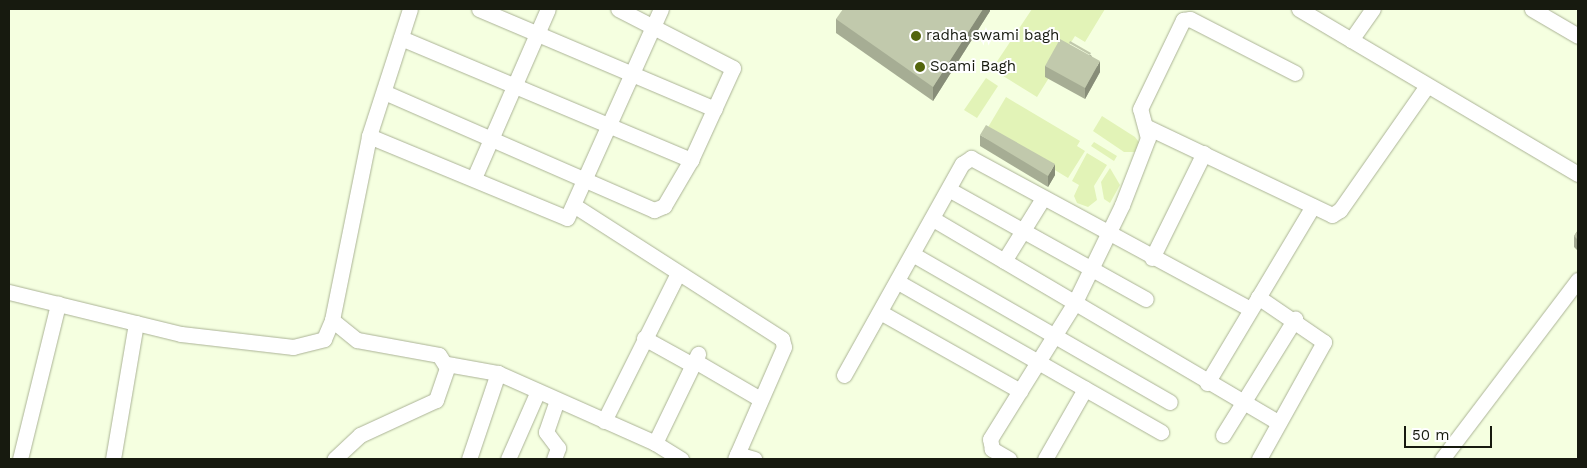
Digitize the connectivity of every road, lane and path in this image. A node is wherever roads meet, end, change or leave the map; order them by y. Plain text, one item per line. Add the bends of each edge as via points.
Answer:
1 (410, 9) edge
2 (479, 9) edge
3 (548, 9) edge
4 (618, 9) edge
5 (660, 9) edge
6 (1299, 9) edge
7 (1373, 9) edge
8 (1532, 9) edge
9 (653, 24) junction
10 (537, 34) junction
11 (1578, 36) edge
12 (401, 38) junction
13 (1350, 40) junction
14 (1295, 73) dead end
15 (633, 74) junction
16 (514, 85) junction
17 (1426, 88) junction
18 (384, 92) junction
19 (715, 110) junction
20 (610, 125) junction
21 (1147, 127) junction
22 (369, 136) junction
23 (491, 139) junction
24 (1204, 153) junction
25 (691, 160) junction
26 (1578, 174) edge
27 (474, 178) junction
28 (587, 180) junction
29 (950, 190) junction
30 (1043, 198) junction
31 (575, 206) junction
32 (1313, 206) junction
33 (933, 219) junction
34 (1022, 232) junction
35 (1106, 232) junction
36 (914, 255) junction
37 (1152, 258) junction
38 (1004, 261) junction
39 (1090, 268) junction
40 (678, 273) junction
41 (1578, 280) edge
42 (898, 282) junction
43 (9, 292) edge
44 (1146, 299) dead end
45 (1254, 303) junction
46 (58, 304) junction
47 (1074, 304) junction
48 (880, 312) junction
49 (1295, 319) junction
50 (332, 320) junction
51 (136, 323) junction
52 (1056, 334) junction
53 (644, 338) junction
54 (695, 360) junction
55 (1038, 363) junction
56 (447, 364) junction
57 (498, 372) junction
58 (844, 375) dead end
59 (1207, 383) junction
60 (1085, 389) junction
61 (538, 391) junction
62 (1020, 392) junction
63 (557, 400) junction
64 (760, 400) junction
65 (1170, 402) dead end
66 (1244, 404) junction
67 (604, 421) junction
68 (1277, 422) junction
69 (1161, 432) dead end
70 (1223, 434) dead end
71 (655, 443) junction
72 (736, 457) edge
73 (1446, 458) edge
74 (20, 459) edge
75 (113, 459) edge
76 (334, 459) edge
77 (469, 459) edge
78 (508, 459) edge
79 (554, 459) edge
80 (681, 459) edge
81 (754, 459) edge
82 (1009, 459) edge
83 (1045, 459) edge
84 (1259, 459) edge

1 - 12 street
2 - 10 street
3 - 10 street
4 - 9 street
5 - 9 street
6 - 13 street
7 - 13 street
8 - 11 street
9 - 15 street
9 - 19 street via 733,68
10 - 15 street
10 - 16 street
12 - 16 street
12 - 18 street
13 - 17 street
14 - 21 street via 1186,18 1140,109
15 - 19 street
15 - 20 street
16 - 20 street
16 - 23 street
17 - 26 street
17 - 32 street via 1340,210 1330,215
18 - 22 street
18 - 23 street
19 - 25 street
20 - 25 street
20 - 28 street
21 - 24 street
21 - 35 street via 1146,146
22 - 27 street
22 - 50 street
23 - 27 street
23 - 28 street
24 - 32 street
24 - 37 street
25 - 28 street via 659,210
27 - 31 street via 564,218
28 - 31 street
29 - 30 street via 962,164 970,158
29 - 33 street
29 - 34 street
30 - 34 street
30 - 35 street
31 - 40 street
32 - 45 street
33 - 36 street
33 - 38 street
34 - 38 street
34 - 39 street
35 - 37 street
35 - 39 street
36 - 42 street
36 - 52 street
37 - 45 street
38 - 47 street
39 - 44 street
39 - 47 street
40 - 53 street
40 - 64 street via 782,339 784,347
41 - 73 street
42 - 48 street
42 - 55 street
43 - 46 street
45 - 49 street
45 - 59 street
46 - 51 street
46 - 74 street
47 - 52 street
47 - 59 street
48 - 58 street
48 - 62 street
49 - 66 street
49 - 68 street via 1320,335 1324,344
50 - 51 street via 324,339 293,347 181,334
50 - 56 street via 357,340 439,355
51 - 75 street
52 - 55 street
52 - 65 street
53 - 54 street
53 - 67 street
54 - 64 street
54 - 71 street
55 - 60 street
55 - 62 street
56 - 57 street
56 - 76 street via 436,400 360,435
57 - 61 street
57 - 77 street
59 - 66 street
60 - 69 street
60 - 83 street
61 - 63 street
61 - 78 street
62 - 82 street via 990,442 994,451
63 - 67 street
63 - 79 street via 546,432 558,448
64 - 72 street
66 - 68 street
66 - 70 street
67 - 71 street
68 - 84 street
71 - 80 street
72 - 81 street

